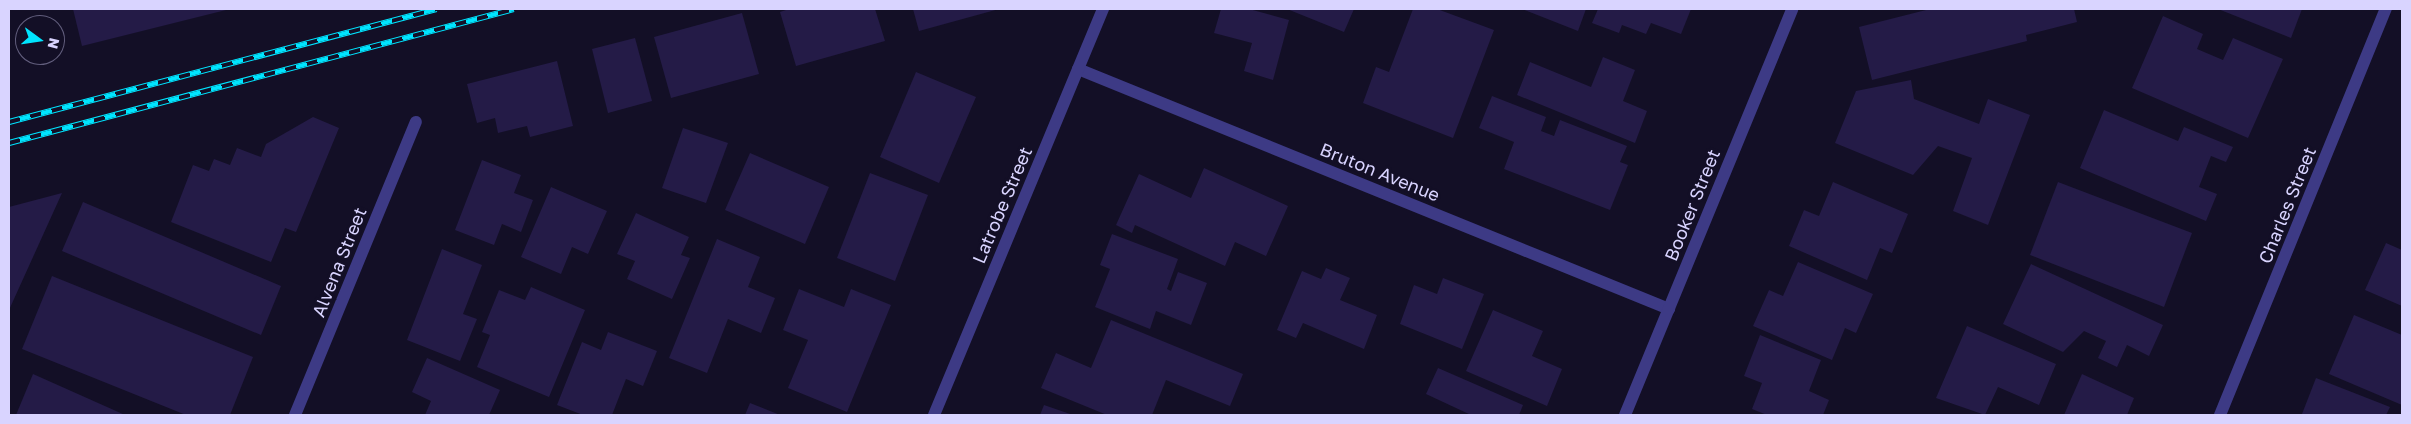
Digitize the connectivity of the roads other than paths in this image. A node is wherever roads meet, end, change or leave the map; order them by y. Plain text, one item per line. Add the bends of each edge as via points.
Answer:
1 (1103, 9) edge
2 (1792, 9) edge
3 (2386, 9) edge
4 (1078, 68) junction
5 (416, 122) dead end
6 (1669, 309) junction
7 (295, 415) edge
8 (934, 415) edge
9 (1626, 415) edge
10 (2220, 415) edge

1 - 4 street, Latrobe Street
2 - 6 street, Booker Street
3 - 10 street, Charles Street
4 - 6 street, Bruton Avenue
4 - 8 street, Latrobe Street
5 - 7 street, Alvena Street
6 - 9 street, Booker Street

